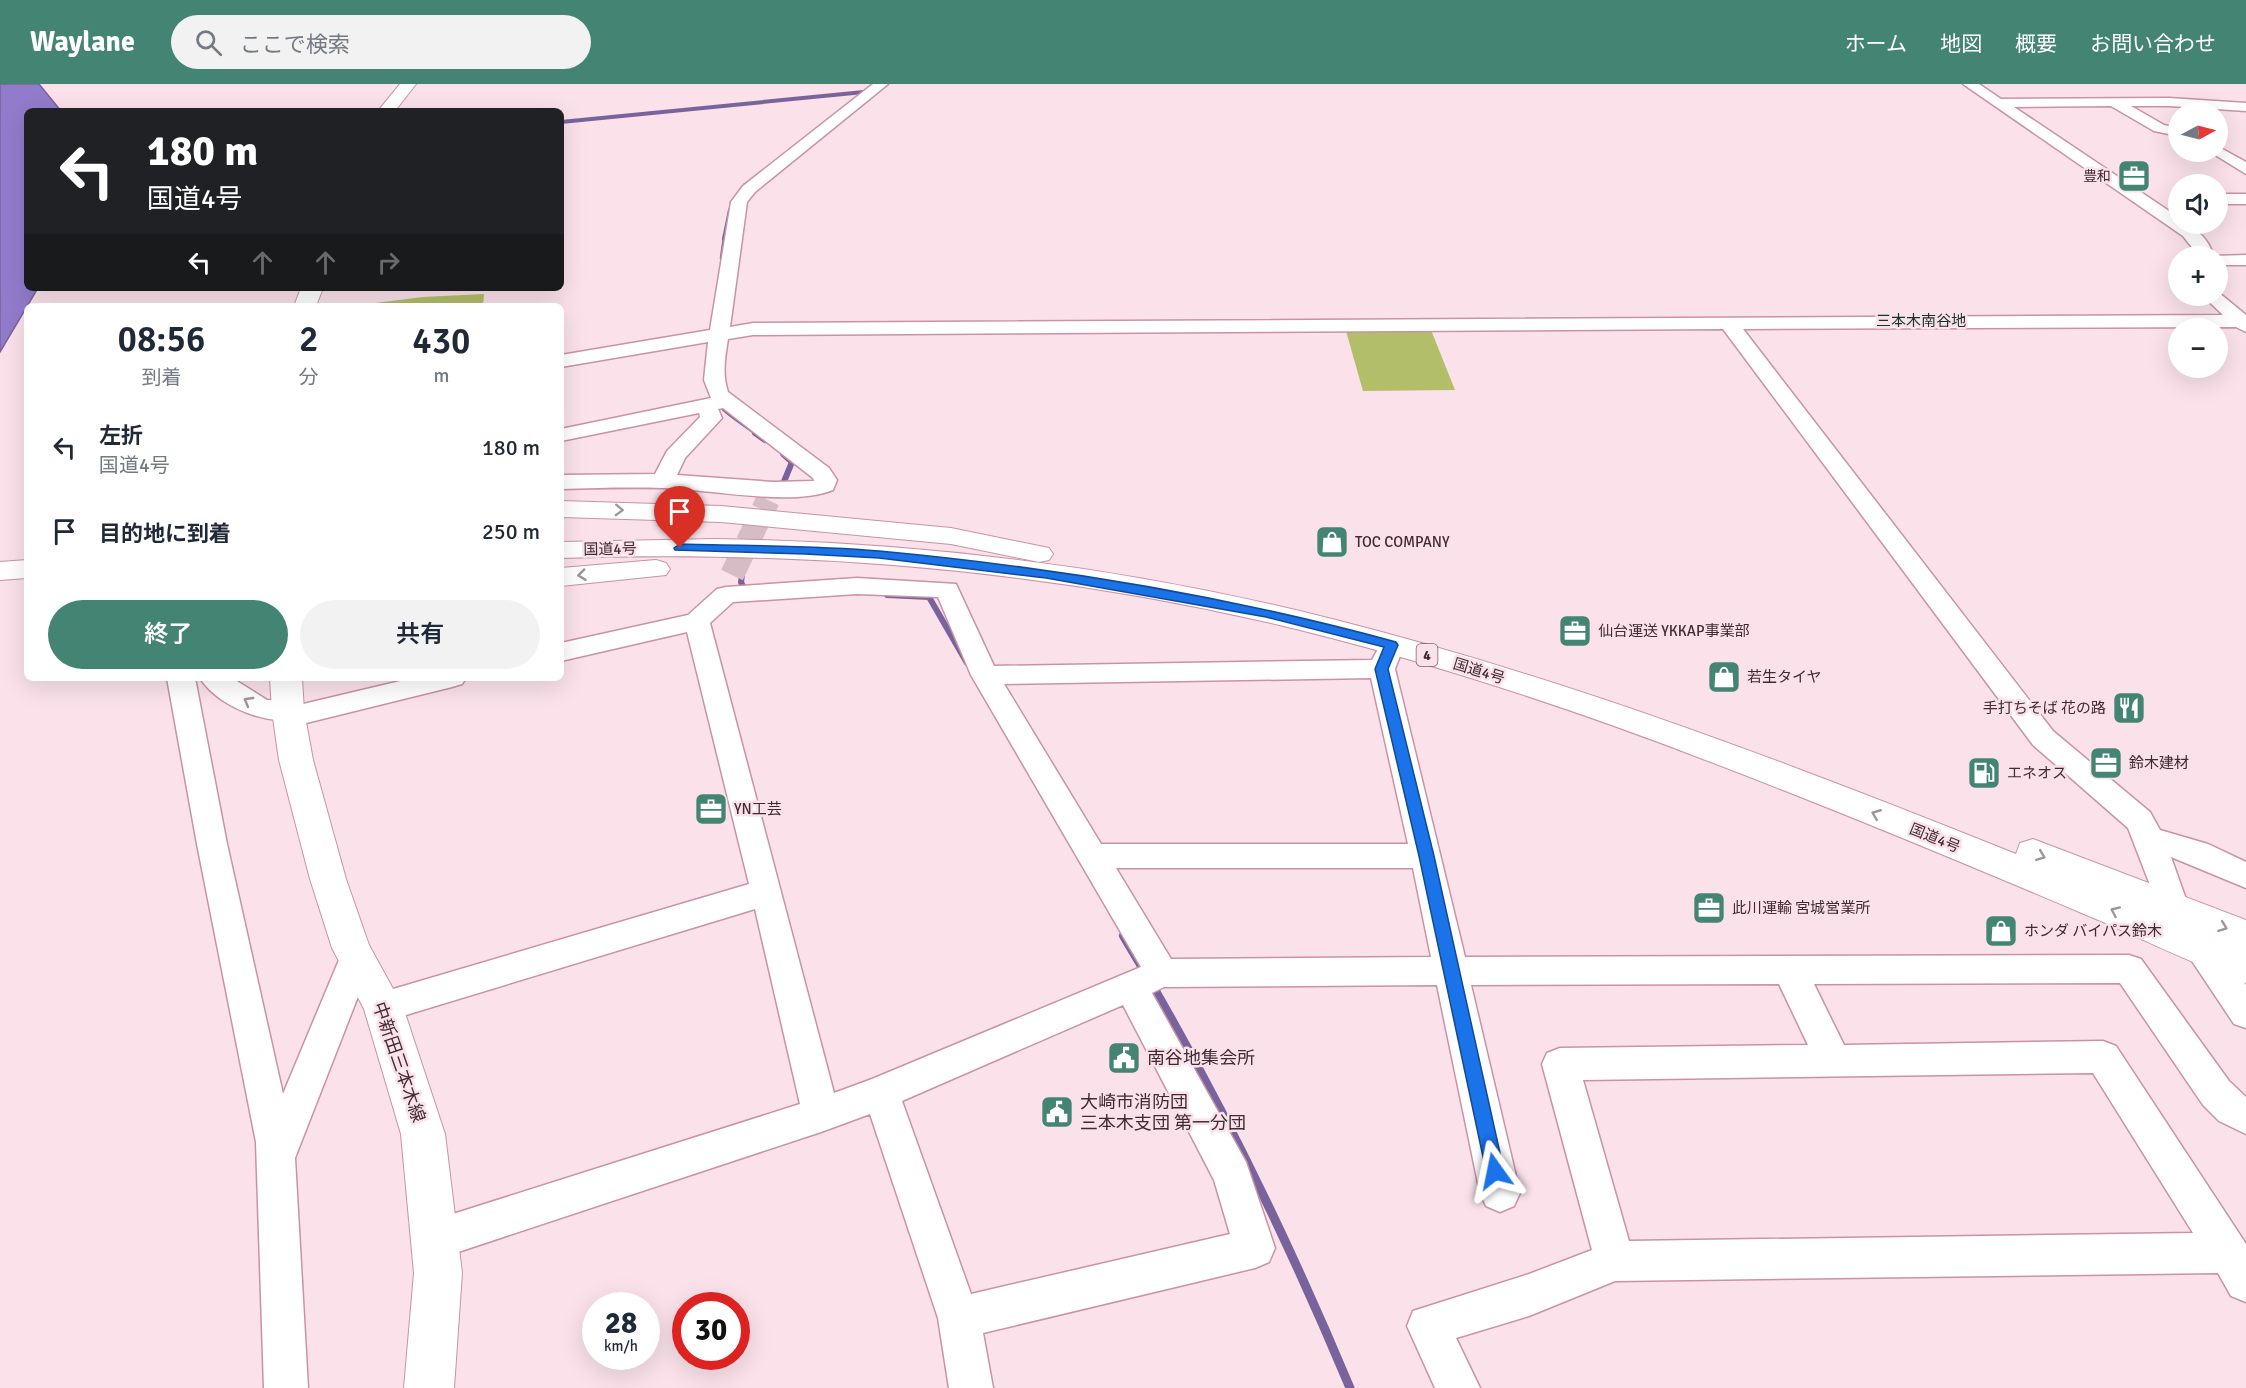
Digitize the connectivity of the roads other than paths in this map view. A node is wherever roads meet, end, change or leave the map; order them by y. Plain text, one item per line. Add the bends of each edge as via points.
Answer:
1 (408, 84) edge
2 (881, 84) edge
3 (1970, 84) edge
4 (2093, 90) dead end
5 (2113, 102) junction
6 (1998, 103) junction
7 (2246, 106) edge
8 (388, 108) edge
9 (2168, 130) edge
10 (2228, 157) edge
11 (2246, 169) edge
12 (2140, 199) junction
13 (2168, 199) edge
14 (2228, 199) edge
15 (2246, 199) edge
16 (2200, 246) edge
17 (2228, 260) edge
18 (2246, 260) edge
19 (2224, 306) edge
20 (2244, 323) edge
21 (1729, 324) junction
22 (714, 334) junction
23 (564, 360) edge
24 (717, 404) junction
25 (564, 434) edge
26 (663, 481) junction
27 (564, 482) edge
28 (564, 509) edge
29 (564, 530) edge
30 (564, 550) edge
31 (1080, 563) junction
32 (976, 566) junction
33 (24, 569) edge
34 (0, 571) edge
35 (564, 578) edge
36 (24, 588) edge
37 (0, 590) edge
38 (697, 621) junction
39 (564, 651) edge
40 (1386, 657) junction
41 (985, 675) junction
42 (182, 681) edge
43 (218, 681) edge
44 (432, 681) edge
45 (288, 702) edge
46 (2149, 838) junction
47 (1094, 856) junction
48 (1426, 856) junction
49 (2246, 876) edge
50 (767, 892) junction
51 (2173, 907) junction
52 (2246, 936) edge
53 (2200, 948) junction
54 (356, 958) junction
55 (2246, 967) edge
56 (1789, 969) junction
57 (1451, 971) junction
58 (1146, 980) junction
59 (383, 1007) junction
60 (2246, 1012) edge
61 (1834, 1060) junction
62 (881, 1093) junction
63 (820, 1115) junction
64 (2246, 1117) edge
65 (276, 1157) junction
66 (1500, 1193) dead end
67 (434, 1240) junction
68 (1615, 1261) junction
69 (2237, 1267) edge
70 (959, 1318) junction
71 (286, 1388) edge
72 (429, 1388) edge
73 (971, 1388) edge
74 (1458, 1388) edge

1 - 8 main road
2 - 22 street via 744,194 736,211
3 - 6 street
4 - 5 street
5 - 6 street
5 - 7 street
5 - 9 street
6 - 12 street
10 - 11 street
12 - 13 street
12 - 16 street via 2189,232
14 - 15 street
17 - 18 street
19 - 20 street
20 - 21 street
21 - 22 street via 753,329
21 - 46 street via 2043,738 2120,802 2139,820
22 - 23 street
22 - 24 street
24 - 25 street
24 - 26 street via 711,418 675,456
24 - 26 street via 800,456 826,480 825,485 771,495
26 - 27 street
28 -> 31 main road via 721,514 939,535
29 - 31 main road, 国道4号 / 4 via 816,532 948,544
30 - 32 main road, 国道4号 / 4 via 805,550
31 -> 51 main road, 国道4号 / 4 via 1201,581 1356,617 1550,676 1760,746
32 -> 35 main road via 699,565
32 - 40 main road, 国道4号 / 4 via 1266,613
33 - 34 main road
36 - 37 main road
38 - 39 street
38 - 41 street via 729,585 947,590
38 - 50 street
40 - 41 street
40 - 48 street
53 -> 40 main road, 国道4号 / 4 via 2096,902 1752,765 1591,706
41 - 47 street
42 - 65 street
45 -> 43 street via 261,709
44 - 45 street
45 - 54 main road, 中新田三本木線 via 296,760 312,823
46 - 49 street via 2197,853
46 - 51 street
47 - 48 street
47 - 58 street
48 - 57 street
50 - 59 street
50 - 63 street
51 -> 52 main road, 国道4号 / 4
51 - 53 street
53 - 55 main road, 国道4号 / 4
53 - 60 street
54 - 59 main road, 中新田三本木線
54 - 65 street
56 - 57 street
56 - 61 street
56 - 64 street via 2128,969 2216,1093
57 - 58 street
57 - 66 street
58 - 62 street
58 - 70 street via 1232,1175 1255,1248
59 - 67 main road, 中新田三本木線 via 423,1134
61 - 68 street via 1560,1064
61 - 69 street via 2103,1057
62 - 63 street
62 - 70 street
63 - 67 street
65 - 71 street
67 - 72 main road, 中新田三本木線 via 438,1274
68 - 69 street
68 - 74 street via 1529,1295 1428,1326
70 - 73 street

